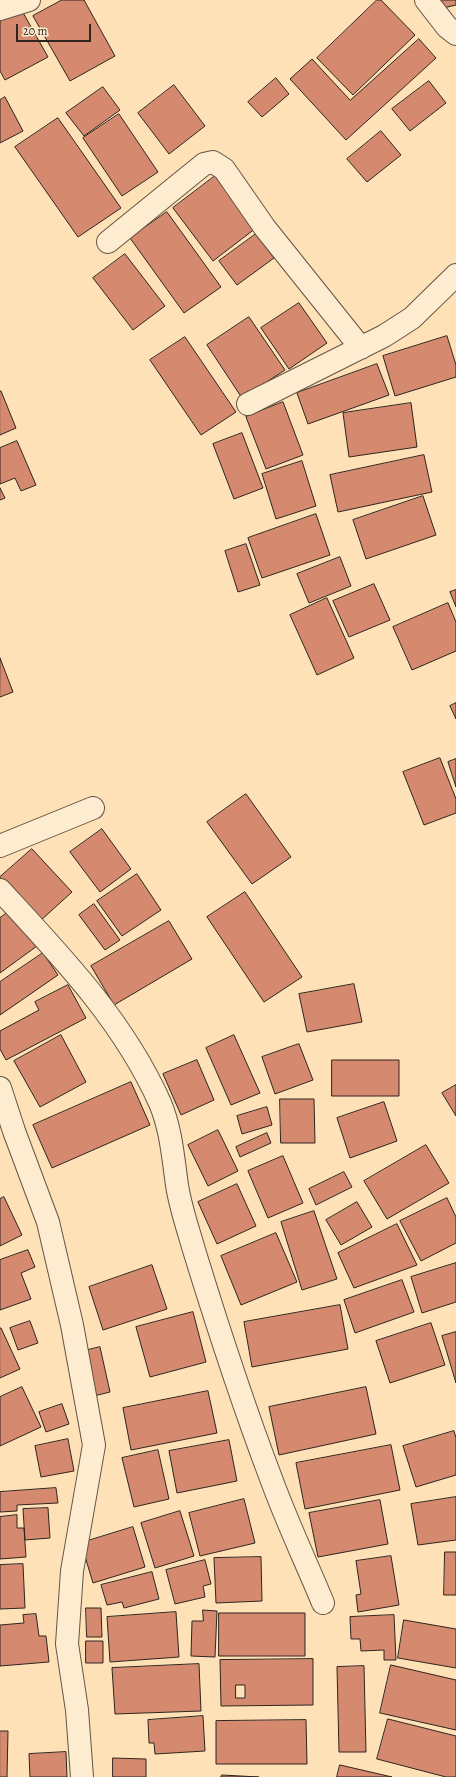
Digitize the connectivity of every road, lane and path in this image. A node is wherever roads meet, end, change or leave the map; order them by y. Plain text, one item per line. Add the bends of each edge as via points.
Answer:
1 (29, 0) edge
2 (426, 0) edge
3 (0, 9) edge
4 (456, 34) edge
5 (108, 242) dead end
6 (456, 275) edge
7 (361, 348) junction
8 (248, 404) dead end
9 (94, 808) dead end
10 (0, 846) edge
11 (0, 890) edge
12 (0, 1088) edge
13 (7, 1134) edge
14 (323, 1602) dead end
15 (82, 1777) edge

1 - 3 street
2 - 4 street via 447,27
5 - 7 street via 204,164 213,162 224,169 265,228
6 - 7 street via 412,318
7 - 8 street
9 - 10 street
11 - 14 street via 74,970 108,1014 138,1060 160,1104 172,1145 177,1187 231,1366 272,1482
12 - 13 street
13 - 15 street via 48,1222 72,1325 94,1445 72,1572 67,1644 77,1710

